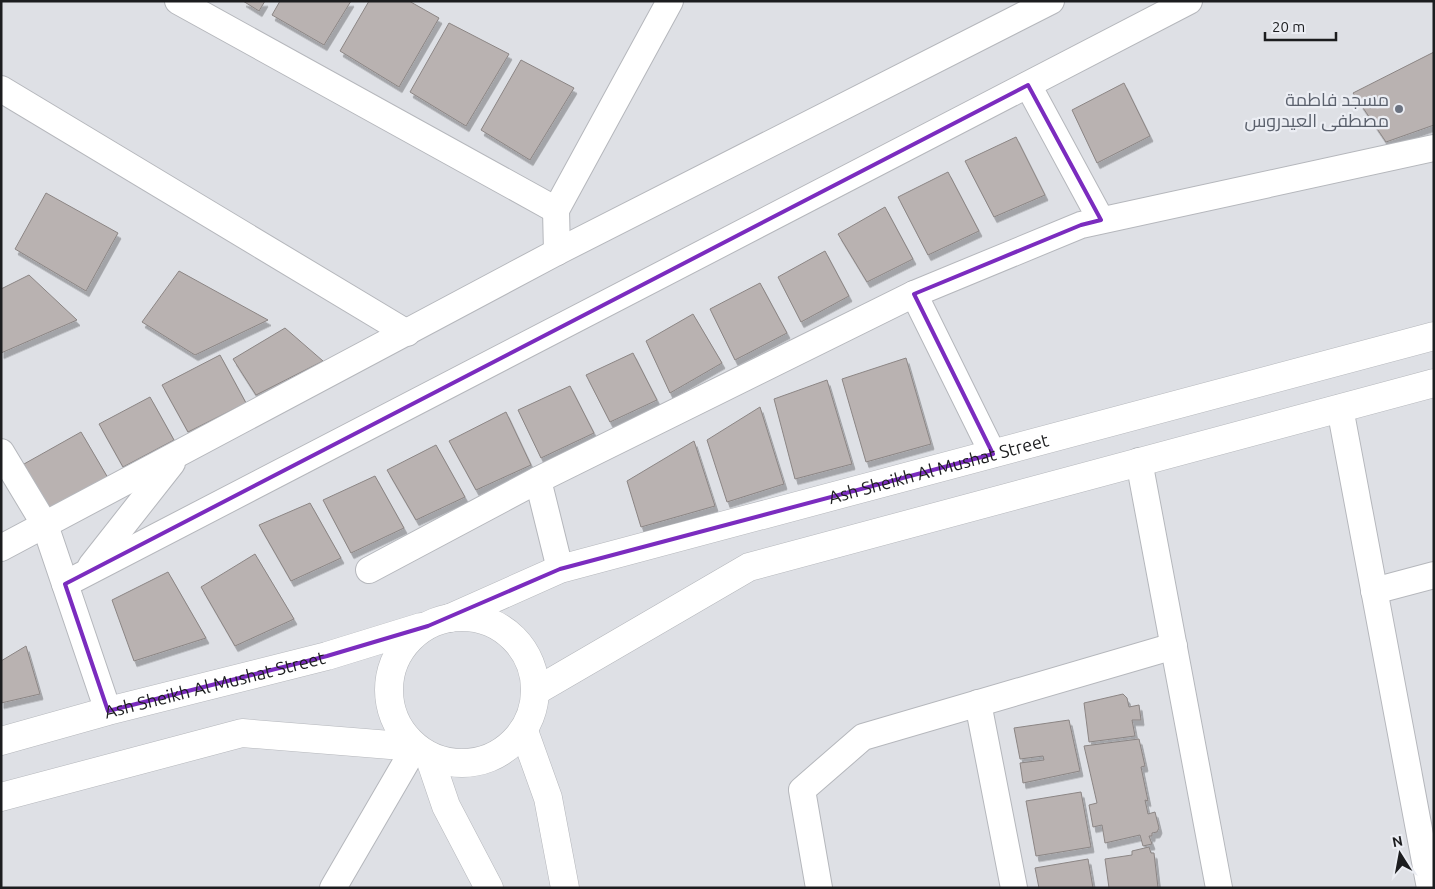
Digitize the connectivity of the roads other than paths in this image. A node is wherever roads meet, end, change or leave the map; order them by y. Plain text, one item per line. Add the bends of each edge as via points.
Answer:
1 (178, 1) edge
2 (670, 1) edge
3 (1051, 1) edge
4 (1189, 1) edge
5 (1028, 85) junction
6 (1, 89) edge
7 (1434, 148) edge
8 (556, 210) junction
9 (1101, 220) junction
10 (558, 252) junction
11 (914, 294) junction
12 (407, 333) junction
13 (1434, 336) edge
14 (1434, 383) edge
15 (1340, 408) junction
16 (1, 452) edge
17 (179, 454) junction
18 (993, 454) junction
19 (1139, 461) junction
20 (538, 480) junction
21 (44, 526) junction
22 (1, 548) edge
23 (560, 569) junction
24 (369, 570) dead end
25 (1434, 575) edge
26 (75, 579) junction
27 (1374, 591) junction
28 (439, 622) junction
29 (1174, 646) junction
30 (536, 691) junction
31 (978, 703) junction
32 (108, 711) junction
33 (524, 731) junction
34 (1, 741) edge
35 (422, 752) junction
36 (1, 797) edge
37 (333, 888) edge
38 (489, 888) edge
39 (565, 888) edge
40 (819, 888) edge
41 (1014, 888) edge
42 (1219, 888) edge
43 (1430, 888) edge

1 - 8 street
2 - 8 street
3 - 10 street
4 - 5 street
5 - 9 street
5 - 26 street
6 - 12 street
7 - 9 street
8 - 10 street
9 - 11 street via 1081,225
10 - 12 street
11 - 18 street
11 - 20 street
12 - 17 street
13 - 18 street, Ash Sheikh Al Mushat Street
14 - 15 street
15 - 19 street
15 - 27 street
16 - 21 street
17 - 21 street
17 - 26 street
18 - 23 street, Ash Sheikh Al Mushat Street
19 - 29 street
19 - 30 street via 749,567
20 - 23 street
20 - 24 street
21 - 22 street
21 - 26 street
23 - 28 street, Ash Sheikh Al Mushat Street
25 - 27 street
26 - 32 street
27 - 43 street
28 - 30 street via 471,618 492,623 510,634 524,650 533,669
28 - 32 street, Ash Sheikh Al Mushat Street via 327,656
28 - 35 street via 408,640 395,660 389,683 390,707 400,729
29 - 31 street
29 - 42 street
30 - 33 street via 533,711
31 - 40 street via 863,737 802,790
31 - 41 street
32 - 34 street, Ash Sheikh Al Mushat Street
33 - 35 street via 509,747 491,758 470,764 449,763
33 - 39 street via 548,798
35 - 36 street via 242,733
35 - 37 street
35 - 38 street

